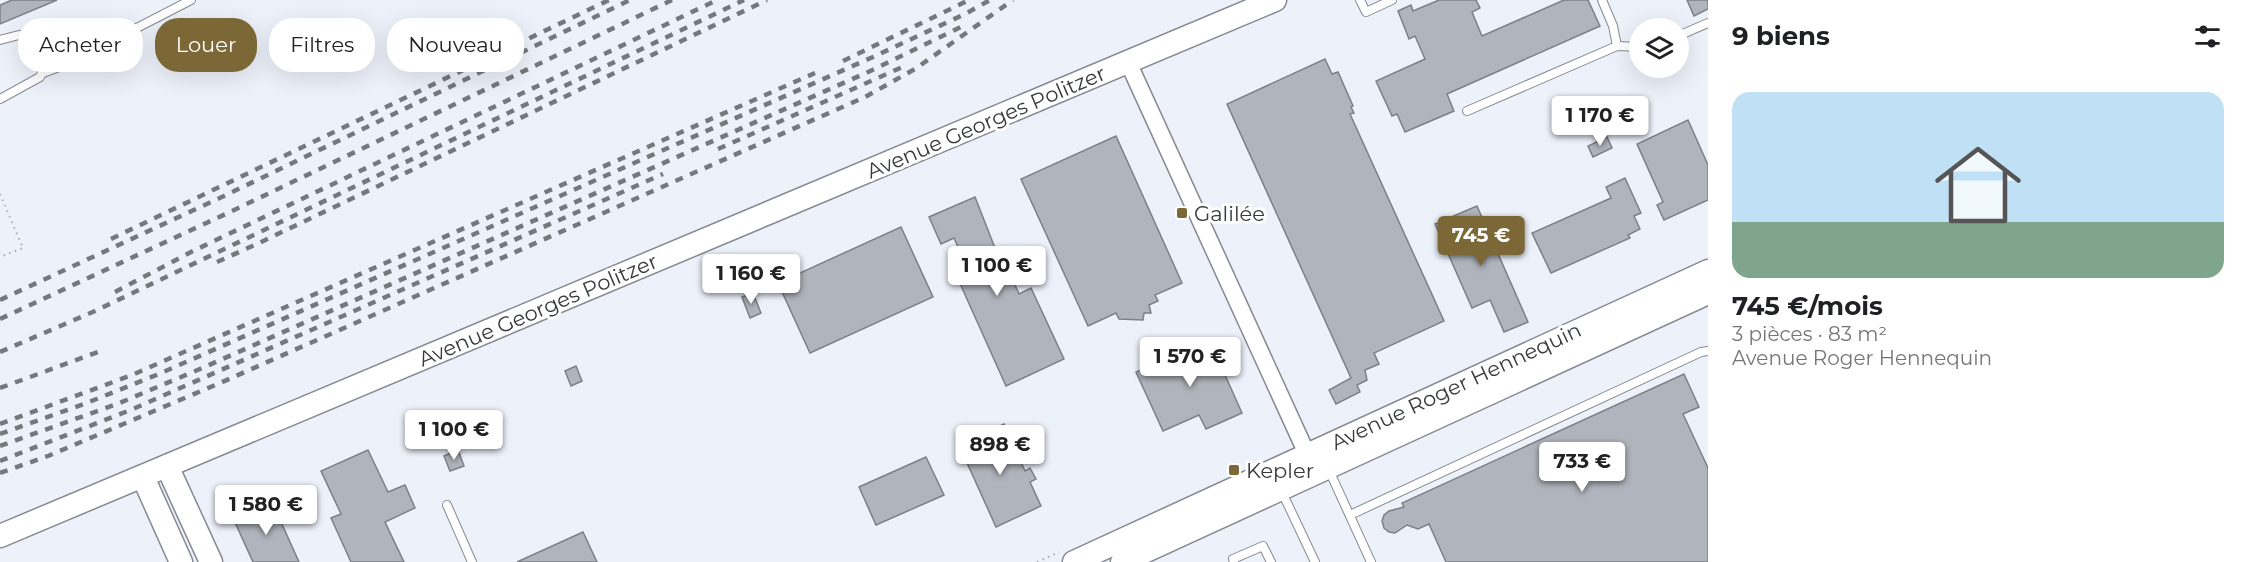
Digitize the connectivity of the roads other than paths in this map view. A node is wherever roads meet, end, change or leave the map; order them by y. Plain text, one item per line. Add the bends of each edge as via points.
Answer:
1 (191, 0) edge
2 (1275, 0) edge
3 (1360, 0) edge
4 (1392, 0) edge
5 (1602, 0) edge
6 (1708, 23) edge
7 (1689, 31) edge
8 (0, 40) edge
9 (1617, 46) junction
10 (1629, 46) edge
11 (1128, 62) junction
12 (43, 73) junction
13 (0, 99) edge
14 (1467, 111) dead end
15 (1708, 271) edge
16 (1708, 293) edge
17 (1708, 351) edge
18 (1317, 465) junction
19 (167, 466) junction
20 (143, 477) junction
21 (1281, 489) junction
22 (447, 505) dead end
23 (1350, 515) junction
24 (0, 536) edge
25 (181, 562) edge
26 (211, 562) edge
27 (472, 562) edge
28 (1074, 562) edge
29 (1122, 562) edge
30 (1234, 562) edge
31 (1271, 562) edge
32 (1315, 562) edge
33 (1371, 562) edge

1 - 12 lane
2 - 11 street, Avenue Georges Politzer
3 - 4 lane via 1366,12
5 - 9 lane
6 - 7 lane
8 - 12 lane via 35,36 45,58
9 - 10 lane
9 - 14 lane
11 - 18 street
11 - 19 street, Avenue Georges Politzer
12 - 13 lane
15 - 18 street, Avenue Roger Hennequin
16 - 18 street, Avenue Roger Hennequin
17 - 23 lane
18 - 21 street, Avenue Roger Hennequin
18 - 23 lane
18 - 28 street, Avenue Roger Hennequin
19 - 20 street, Avenue Georges Politzer
19 - 26 street
20 - 24 street, Avenue Georges Politzer
20 - 25 street
21 - 29 street, Avenue Roger Hennequin
21 - 32 lane
22 - 27 lane
23 - 33 lane
30 - 31 lane via 1263,546

